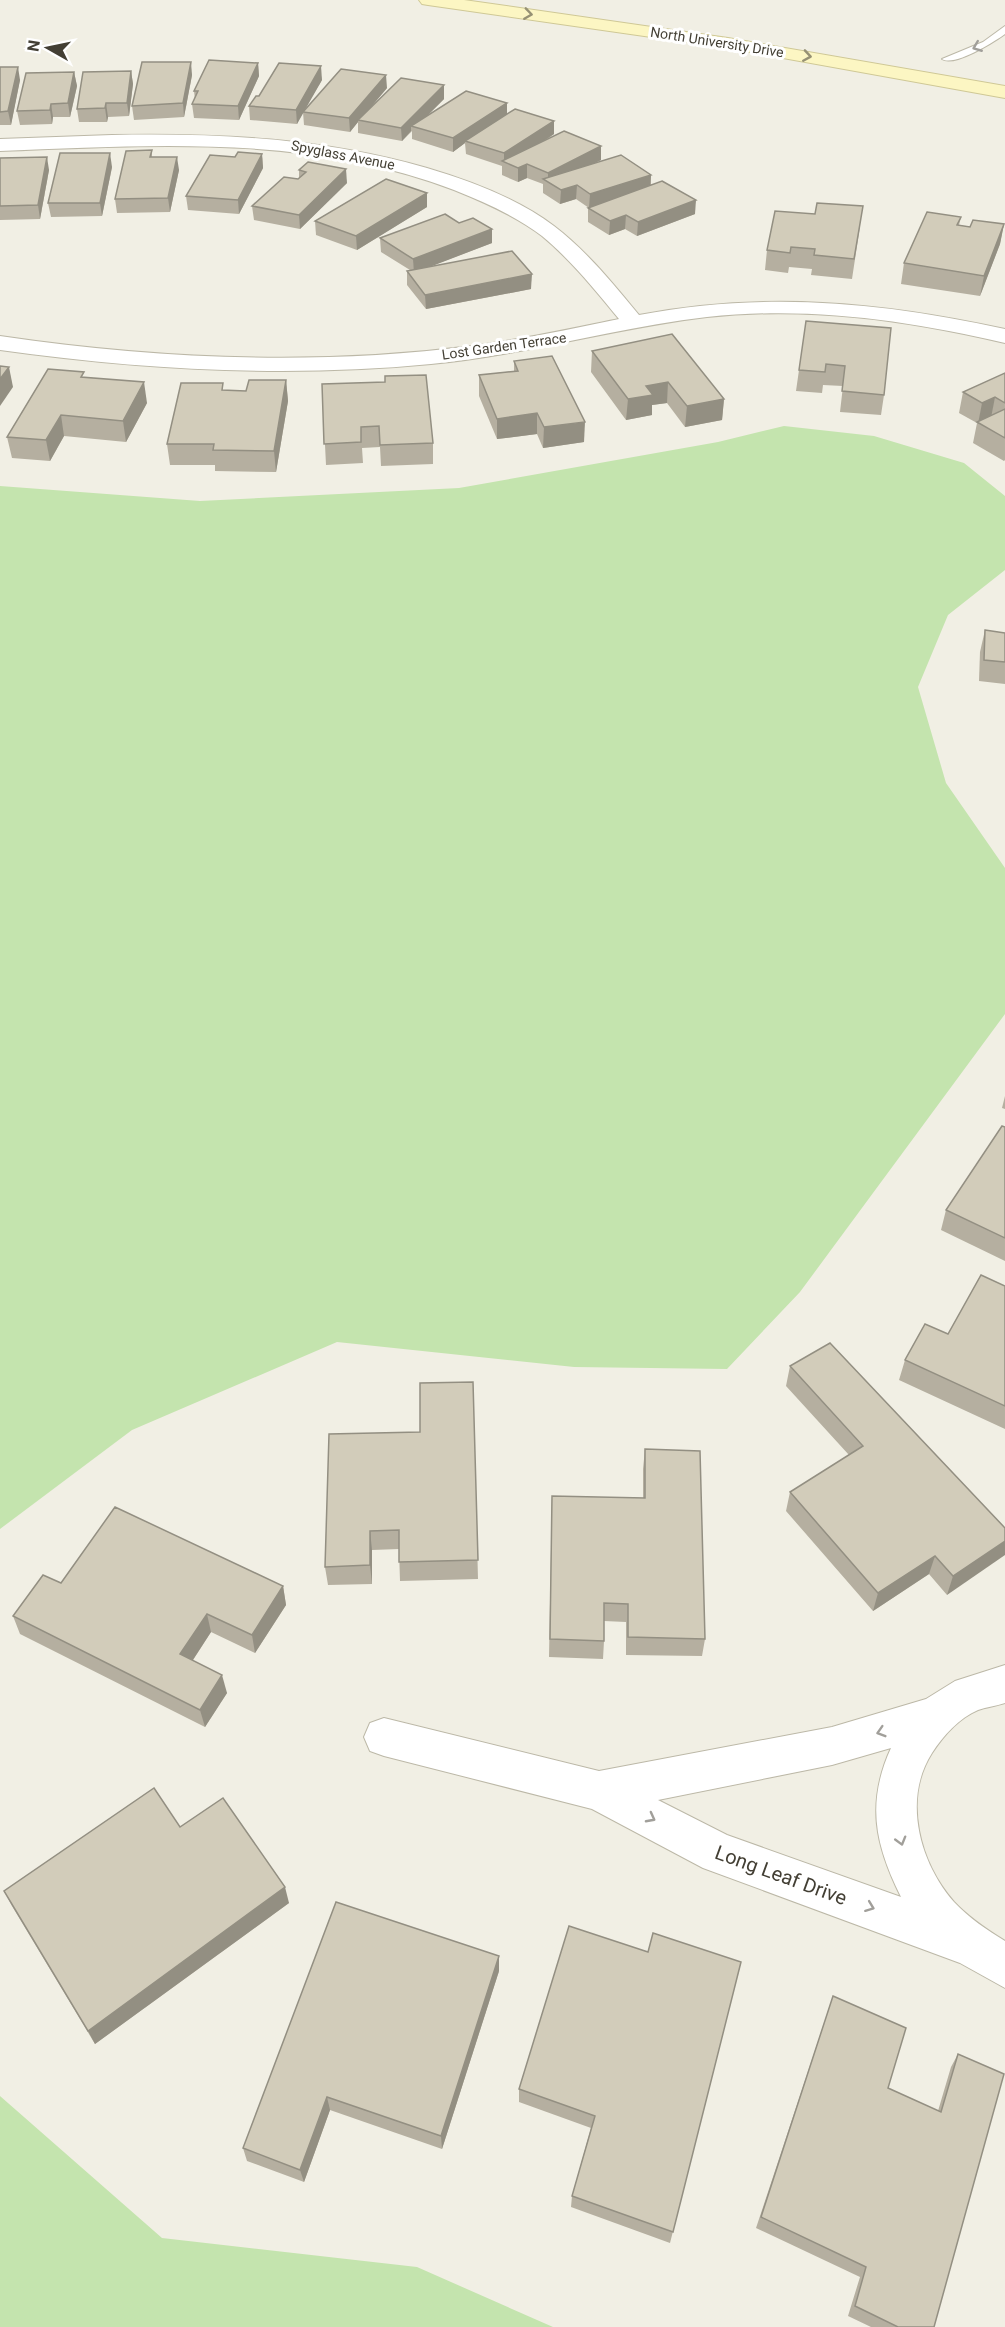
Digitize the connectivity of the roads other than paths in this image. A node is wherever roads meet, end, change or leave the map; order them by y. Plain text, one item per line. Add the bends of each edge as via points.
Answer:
1 (428, 0) edge
2 (1005, 29) edge
3 (941, 58) joint
4 (982, 65) dead end
5 (1005, 92) edge
6 (0, 145) edge
7 (633, 322) junction
8 (1005, 336) edge
9 (0, 344) edge
10 (1005, 1684) edge
11 (937, 1715) junction
12 (384, 1737) dead end
13 (599, 1791) junction
14 (969, 1945) junction
15 (1005, 1966) edge

1 -> 5 main road, North University Drive via 734,37
2 -> 3 lane via 986,44
3 - 4 main road
6 - 7 street, Spyglass Avenue via 194,139 278,143 358,155 419,171 482,193 536,222 581,262
7 - 8 street, Lost Garden Terrace via 709,310 834,309 960,325
7 - 9 street, Lost Garden Terrace via 471,353 355,362 125,359
10 - 11 street via 969,1694
11 -> 13 street, Long Leaf Drive via 832,1746
11 -> 14 street via 911,1746 898,1783 897,1826 909,1869 934,1911
12 - 13 street, Long Leaf Drive
13 -> 14 street, Long Leaf Drive via 718,1853
14 - 15 street

